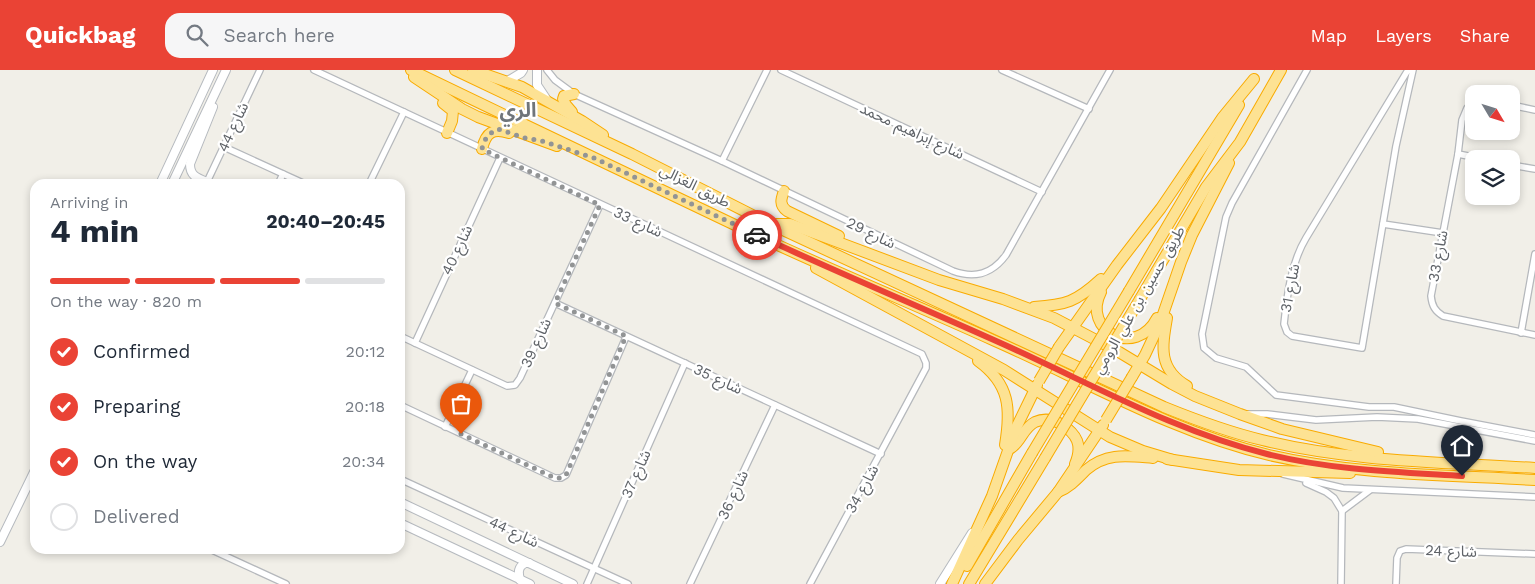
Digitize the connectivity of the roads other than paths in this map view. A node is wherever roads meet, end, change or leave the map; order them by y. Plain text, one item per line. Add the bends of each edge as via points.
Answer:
1 (213, 70) edge
2 (226, 70) edge
3 (260, 70) edge
4 (314, 70) edge
5 (405, 70) edge
6 (411, 70) edge
7 (455, 70) edge
8 (473, 70) edge
9 (523, 70) edge
10 (537, 70) edge
11 (548, 70) edge
12 (767, 70) edge
13 (781, 70) edge
14 (1002, 70) edge
15 (1110, 70) edge
16 (1260, 70) edge
17 (1281, 70) edge
18 (1306, 70) edge
19 (1408, 70) edge
20 (1412, 70) edge
21 (419, 80) junction
22 (1254, 80) junction
23 (506, 82) junction
24 (218, 87) junction
25 (574, 94) junction
26 (548, 102) junction
27 (1520, 108) edge
28 (1089, 109) junction
29 (1535, 110) edge
30 (404, 112) junction
31 (1465, 113) edge
32 (582, 121) junction
33 (447, 132) junction
34 (539, 140) junction
35 (1240, 142) junction
36 (224, 147) junction
37 (482, 149) junction
38 (632, 154) junction
39 (1458, 154) junction
40 (1465, 155) edge
41 (500, 158) junction
42 (594, 158) junction
43 (722, 161) junction
44 (1520, 166) edge
45 (1535, 169) edge
46 (283, 174) junction
47 (162, 179) edge
48 (174, 179) edge
49 (199, 179) edge
50 (208, 179) edge
51 (280, 179) edge
52 (294, 179) edge
53 (371, 179) edge
54 (784, 191) junction
55 (1042, 192) junction
56 (600, 205) junction
57 (770, 224) junction
58 (1383, 224) junction
59 (1442, 233) junction
60 (758, 236) junction
61 (858, 249) junction
62 (1535, 254) edge
63 (1116, 265) junction
64 (1172, 290) junction
65 (555, 303) junction
66 (1026, 307) junction
67 (1073, 327) junction
68 (1521, 333) junction
69 (1535, 335) edge
70 (626, 336) junction
71 (405, 338) edge
72 (944, 338) junction
73 (415, 343) junction
74 (685, 364) junction
75 (1140, 365) junction
76 (472, 370) junction
77 (1037, 386) junction
78 (912, 394) joint
79 (775, 405) junction
80 (1220, 405) junction
81 (405, 407) edge
82 (1240, 414) junction
83 (445, 427) junction
84 (1100, 430) junction
85 (1535, 435) edge
86 (1535, 441) edge
87 (1009, 448) junction
88 (881, 454) junction
89 (1406, 459) junction
90 (1173, 460) junction
91 (1535, 468) edge
92 (1372, 471) junction
93 (1000, 472) junction
94 (1273, 472) junction
95 (1290, 476) junction
96 (30, 480) edge
97 (1535, 480) edge
98 (405, 481) edge
99 (1371, 489) junction
100 (1058, 492) junction
101 (1535, 497) edge
102 (405, 504) edge
103 (1342, 511) junction
104 (982, 520) junction
105 (405, 525) edge
106 (0, 542) edge
107 (221, 554) edge
108 (1535, 554) edge
109 (529, 563) junction
110 (594, 569) junction
111 (520, 580) junction
112 (286, 584) edge
113 (530, 584) edge
114 (573, 584) edge
115 (587, 584) edge
116 (628, 584) edge
117 (690, 584) edge
118 (810, 584) edge
119 (940, 584) edge
120 (952, 584) edge
121 (956, 584) edge
122 (969, 584) edge
123 (985, 584) edge
124 (1341, 584) edge
125 (1396, 584) edge

1 - 47 street
2 - 24 street
3 - 36 street, شارع 44
4 - 30 street, شارع 33
5 - 21 highway
6 - 42 highway, طريق الغزالي
7 - 38 highway, طريق الغزالي
8 - 23 highway
9 - 23 street
10 - 26 street via 537,86
11 - 25 street, شارع 29 via 555,80
12 - 43 street
13 - 55 street, شارع إبراهيم محمد
14 - 28 street
15 - 28 street, شارع 29
16 - 22 highway, طريق حسين بن علي الرومي
17 - 35 highway, طريق حسين بن علي الرومي
18 - 85 street via 1226,217 1202,334 1204,348 1216,358 1246,367 1276,395 1369,407 1394,407
19 - 58 street, شارع 31 via 1297,256 1284,321 1289,334 1362,348
20 - 58 street, شارع 31
21 - 33 highway via 426,91 453,110
21 - 34 highway via 470,113
22 - 63 highway via 1232,105 1161,208
22 - 121 highway, طريق حسين بن علي الرومي, bridge
23 - 26 highway
24 - 48 street
24 - 49 street via 212,111 190,164 193,176
25 - 32 highway via 564,96 563,102
25 - 43 street, شارع 29
26 - 32 highway
27 - 29 street
28 - 55 street, شارع 29
30 - 33 street, شارع 33
30 - 53 street
31 - 39 street, شارع 33
32 - 38 highway
33 - 37 street, شارع 33
34 - 37 highway via 498,129 489,134
34 - 42 highway
35 - 64 highway via 1192,235
35 - 122 highway, طريق حسين بن علي الرومي, bridge via 1206,187
36 - 46 street
36 - 50 street, شارع 44
37 - 41 street, شارع 33
38 - 57 highway, طريق الغزالي
39 - 40 street
39 - 59 street, شارع 33
41 - 56 street, شارع 33
41 - 73 street, شارع 40
42 - 60 highway, طريق الغزالي
43 - 54 street, شارع 29
44 - 45 street
46 - 51 street
46 - 52 street
54 - 55 street, شارع 29 via 953,271 973,275 992,270 1000,264
54 - 61 highway via 781,202 787,212
56 - 65 street, شارع 39
56 - 78 street, شارع 33 via 918,351 925,358 926,368
57 - 61 highway via 790,224
57 - 89 highway, طريق الغزالي via 1196,420 1296,447 1346,455
58 - 59 street
59 - 68 street, شارع 33 via 1431,296 1434,308 1443,316
60 - 72 highway
60 - 92 highway, طريق الغزالي via 1190,431 1266,454
61 - 66 highway via 939,280
62 - 68 street
63 - 64 highway via 1099,295 1097,309 1098,319 1115,336 1130,339 1148,332
63 - 66 highway via 1074,300 1056,306
63 - 67 highway
64 - 75 highway
64 - 80 highway via 1163,352 1166,364 1180,382
65 - 70 street, شارع 35
65 - 76 street, شارع 39 via 515,385 507,386
66 - 67 highway
67 - 75 highway
67 - 77 highway, bridge
68 - 69 street, شارع 33
70 - 74 street, شارع 35
70 - 83 street via 566,475 561,478
71 - 73 street, شارع 39
72 - 77 highway
72 - 93 highway via 989,370 1004,389 1007,418
73 - 76 street, شارع 39
74 - 79 street, شارع 35
74 - 110 street, شارع 37
75 - 80 highway via 1172,384
75 - 84 highway, bridge
76 - 83 street
77 - 84 highway
77 - 87 highway
78 - 88 street, شارع 34
79 - 88 street, شارع 35
79 - 117 street, شارع 36
80 - 82 highway
81 - 83 street
82 - 86 street via 1316,420 1418,419
82 - 89 highway via 1282,428
84 - 90 highway via 1127,445
84 - 100 highway
87 - 93 highway
87 - 100 highway via 1039,420 1052,420 1070,430 1078,444 1077,457 1058,486
88 - 118 street, شارع 34
89 - 91 highway, طريق الغزالي
90 - 94 highway
90 - 100 highway via 1111,456
92 - 94 highway via 1350,474
92 - 97 highway, طريق الغزالي
93 - 104 highway
94 - 95 street
95 - 99 street via 1343,488
95 - 103 street via 1326,492
96 - 106 street
98 - 110 street, شارع 44
99 - 101 street
99 - 103 street
100 - 123 highway
102 - 109 street
103 - 124 street
104 - 119 street
104 - 120 highway
105 - 111 street
107 - 112 street
108 - 125 street, شارع 24 via 1406,549 1400,551 1397,558
109 - 111 street via 521,565
109 - 114 street
110 - 115 street, شارع 37
110 - 116 street, شارع 44
111 - 113 street

